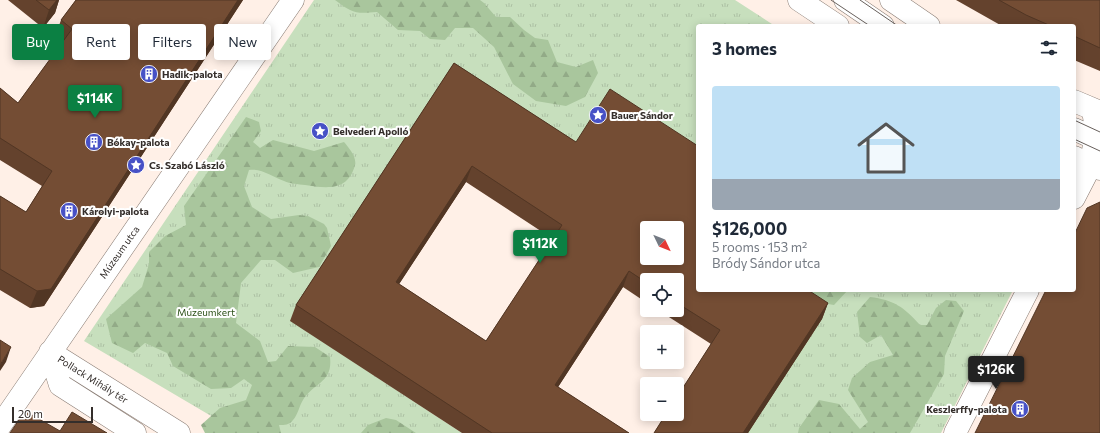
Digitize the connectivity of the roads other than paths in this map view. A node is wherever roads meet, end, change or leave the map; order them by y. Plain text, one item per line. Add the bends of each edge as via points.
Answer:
1 (293, 0) edge
2 (799, 0) edge
3 (845, 0) edge
4 (891, 0) edge
5 (835, 24) edge
6 (880, 24) edge
7 (926, 24) edge
8 (1089, 108) edge
9 (1076, 130) edge
10 (1098, 140) edge
11 (1091, 163) edge
12 (1076, 194) edge
13 (1027, 292) edge
14 (50, 352) junction
15 (0, 426) edge
16 (135, 433) edge
17 (179, 433) edge
18 (955, 433) edge

1 - 14 street, Múzeum utca
2 - 5 street
3 - 6 street
4 - 7 street
8 - 10 street
9 - 10 street
10 - 11 street
11 - 12 street
13 - 18 street
14 - 15 street, Múzeum utca
14 - 16 street, Pollack Mihály tér via 60,385
14 - 17 street, Pollack Mihály tér

